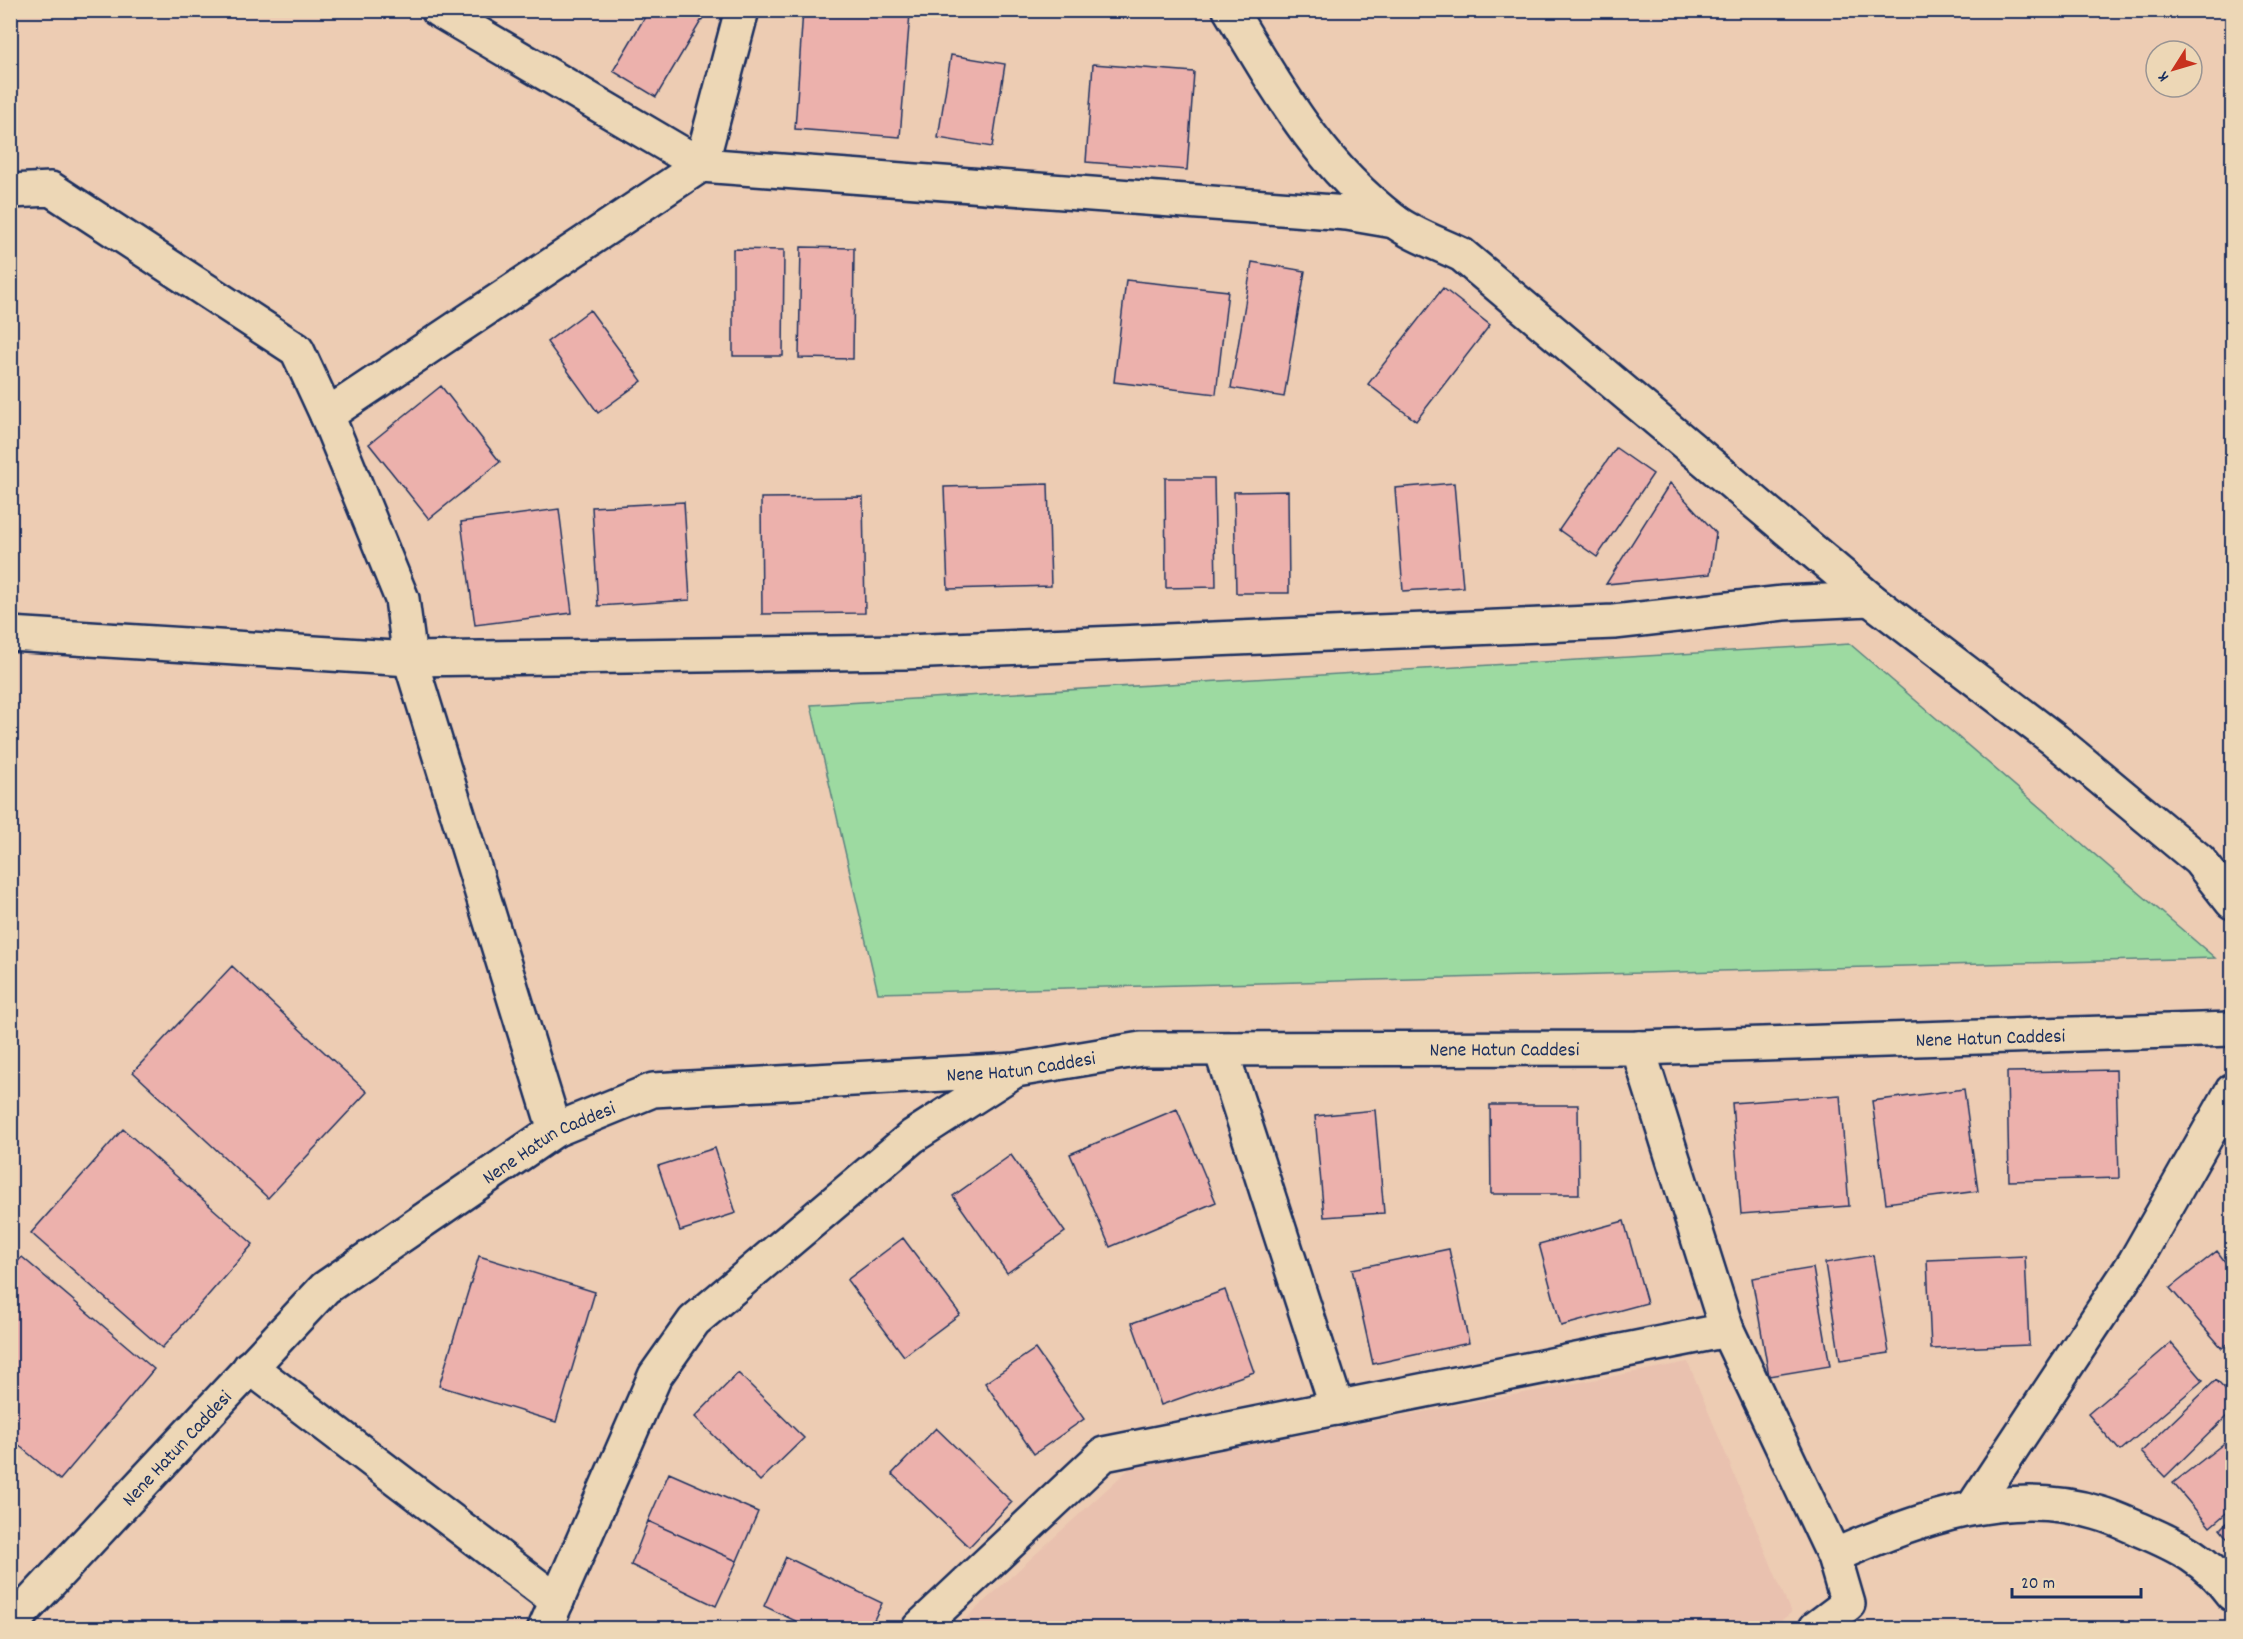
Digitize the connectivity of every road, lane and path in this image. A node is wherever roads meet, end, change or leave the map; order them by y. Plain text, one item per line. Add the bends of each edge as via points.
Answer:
1 (438, 10) edge
2 (742, 10) edge
3 (1230, 10) edge
4 (700, 165) junction
5 (10, 191) edge
6 (1394, 221) junction
7 (327, 415) junction
8 (1870, 599) junction
9 (10, 634) edge
10 (410, 659) junction
11 (2232, 902) edge
12 (2232, 1029) edge
13 (1638, 1048) junction
14 (1221, 1050) junction
15 (1016, 1070) junction
16 (2232, 1091) edge
17 (555, 1130) junction
18 (1727, 1330) junction
19 (250, 1367) junction
20 (1337, 1408) junction
21 (1973, 1507) junction
22 (1834, 1556) junction
23 (2232, 1594) edge
24 (551, 1615) edge
25 (10, 1625) edge
26 (919, 1629) edge
27 (1816, 1629) edge

1 - 4 street
2 - 4 street
3 - 6 street via 1297,121 1327,160
4 - 6 street via 1347,213
4 - 7 street
5 - 7 street via 51,189 297,350
6 - 8 street via 1462,255
7 - 10 street via 402,599
8 - 10 street via 1783,603 1614,621 917,652
8 - 11 street via 2055,740 2199,860
9 - 10 street
10 - 17 street
12 - 13 street, Nene Hatun Caddesi
13 - 14 street, Nene Hatun Caddesi
13 - 18 street
14 - 15 street, Nene Hatun Caddesi via 1141,1049
14 - 20 street
15 - 17 street, Nene Hatun Caddesi via 653,1090
15 - 24 street via 914,1136 694,1321 655,1376
16 - 21 street via 2135,1263
17 - 19 street, Nene Hatun Caddesi via 325,1288
18 - 20 street
18 - 22 street
19 - 24 street
19 - 25 street, Nene Hatun Caddesi
20 - 26 street via 1104,1454
21 - 22 street via 1889,1531
21 - 23 street via 2037,1503 2097,1512 2169,1541 2215,1570
22 - 27 street via 1848,1604

